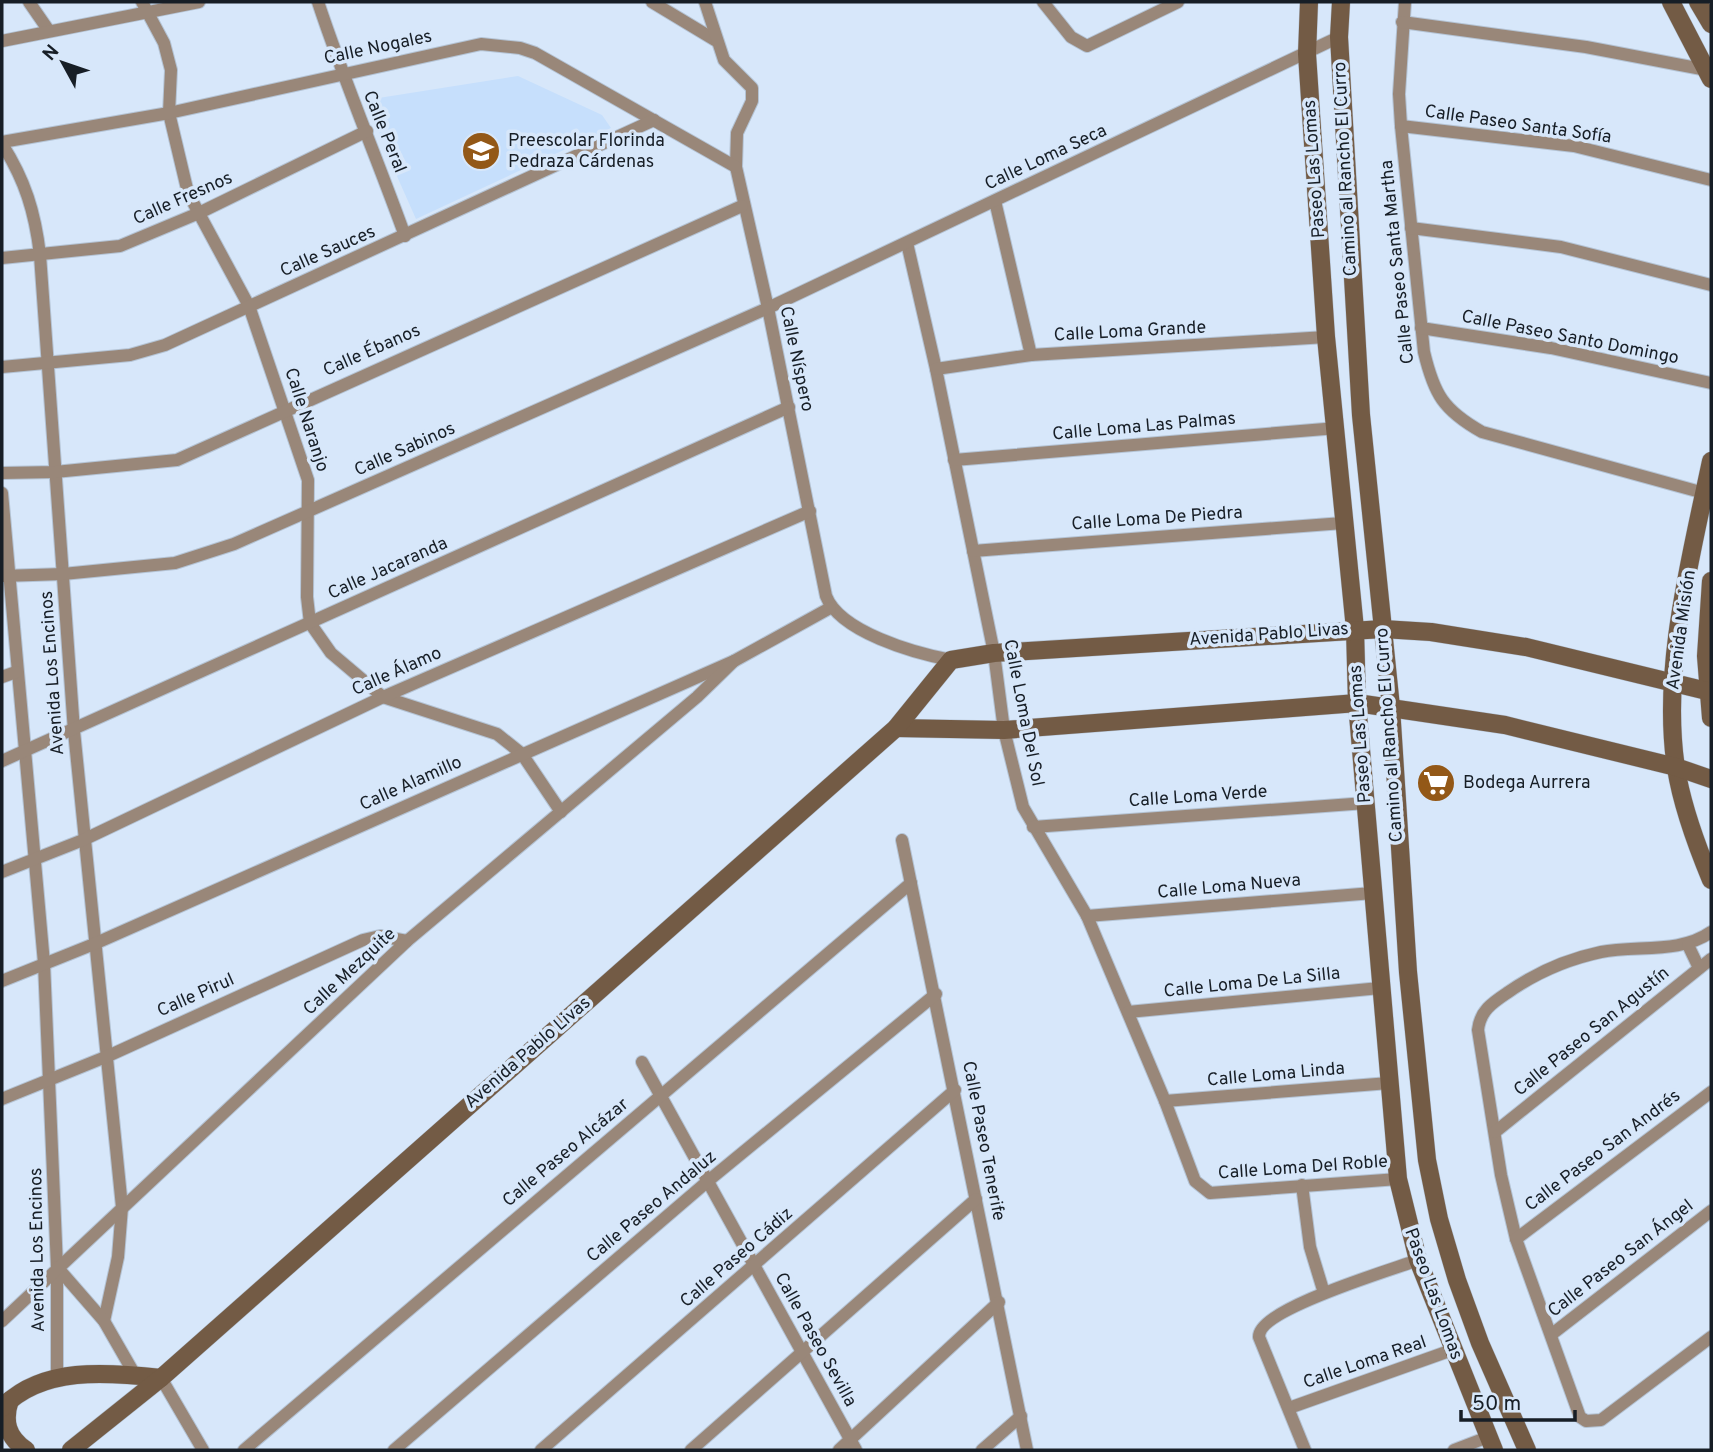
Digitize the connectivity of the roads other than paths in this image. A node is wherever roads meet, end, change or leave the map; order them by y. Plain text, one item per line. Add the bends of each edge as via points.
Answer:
1 (29, 2) edge
2 (199, 2) edge
3 (318, 2) edge
4 (652, 2) edge
5 (705, 2) edge
6 (1043, 2) edge
7 (1178, 2) edge
8 (1309, 2) edge
9 (1341, 2) edge
10 (1405, 2) edge
11 (1671, 2) edge
12 (1698, 2) edge
13 (145, 7) edge
14 (1402, 22) junction
15 (1711, 24) edge
16 (49, 31) junction
17 (1339, 37) junction
18 (715, 40) junction
19 (2, 41) edge
20 (1307, 54) junction
21 (341, 74) junction
22 (1709, 75) edge
23 (169, 113) junction
24 (654, 120) junction
25 (1401, 126) junction
26 (367, 131) junction
27 (2, 143) edge
28 (736, 167) junction
29 (1711, 180) edge
30 (995, 201) junction
31 (743, 206) junction
32 (200, 213) junction
33 (1411, 228) junction
34 (405, 236) junction
35 (907, 243) junction
36 (40, 255) junction
37 (2, 258) edge
38 (1711, 285) edge
39 (249, 306) junction
40 (768, 309) junction
41 (1421, 328) junction
42 (1326, 337) junction
43 (1031, 355) junction
44 (47, 365) junction
45 (2, 367) edge
46 (936, 369) junction
47 (1711, 383) edge
48 (789, 407) junction
49 (284, 409) junction
50 (1337, 428) junction
51 (954, 460) junction
52 (1711, 461) edge
53 (55, 472) junction
54 (2, 473) edge
55 (2, 493) edge
56 (1704, 493) junction
57 (309, 511) junction
58 (810, 511) junction
59 (1343, 523) junction
60 (973, 551) junction
61 (63, 574) junction
62 (6, 576) edge
63 (1711, 581) edge
64 (830, 608) junction
65 (310, 623) junction
66 (1355, 629) junction
67 (1382, 629) junction
68 (994, 653) junction
69 (951, 660) junction
70 (734, 661) junction
71 (16, 672) junction
72 (2, 677) edge
73 (1672, 683) junction
74 (1709, 691) edge
75 (383, 696) junction
76 (1357, 703) junction
77 (1391, 707) junction
78 (1711, 718) edge
79 (896, 728) junction
80 (1004, 730) junction
81 (74, 731) junction
82 (25, 752) junction
83 (522, 754) junction
84 (2, 761) edge
85 (1676, 767) junction
86 (1711, 779) edge
87 (1366, 803) junction
88 (561, 812) junction
89 (1032, 827) junction
90 (83, 840) junction
91 (902, 840) dead end
92 (34, 858) junction
93 (2, 872) edge
94 (1711, 880) edge
95 (911, 883) junction
96 (1373, 893) junction
97 (1087, 916) junction
98 (1711, 932) edge
99 (407, 941) junction
100 (94, 944) junction
101 (1688, 944) junction
102 (1711, 959) edge
103 (44, 963) junction
104 (1699, 968) junction
105 (2, 981) edge
106 (1380, 988) junction
107 (936, 995) junction
108 (1128, 1013) junction
109 (108, 1056) junction
110 (642, 1062) dead end
111 (50, 1077) junction
112 (1389, 1083) junction
113 (955, 1090) junction
114 (1711, 1091) edge
115 (662, 1094) junction
116 (2, 1098) edge
117 (1165, 1101) junction
118 (1494, 1132) junction
119 (1398, 1178) junction
120 (708, 1181) junction
121 (1302, 1185) junction
122 (1210, 1193) joint
123 (976, 1199) junction
124 (121, 1206) junction
125 (1711, 1211) edge
126 (1516, 1239) junction
127 (1418, 1260) junction
128 (57, 1267) junction
129 (755, 1267) junction
130 (1324, 1293) junction
131 (999, 1302) junction
132 (2, 1321) edge
133 (104, 1321) junction
134 (1552, 1334) junction
135 (1711, 1337) edge
136 (1452, 1350) junction
137 (804, 1353) junction
138 (135, 1375) junction
139 (57, 1378) junction
140 (161, 1378) junction
141 (6, 1404) edge
142 (1289, 1408) junction
143 (1021, 1416) junction
144 (2, 1444) edge
145 (1491, 1444) edge
146 (854, 1445) edge
147 (9, 1450) edge
148 (26, 1450) edge
149 (71, 1450) edge
150 (203, 1450) edge
151 (244, 1450) edge
152 (394, 1450) edge
153 (541, 1450) edge
154 (691, 1450) edge
155 (839, 1450) edge
156 (982, 1450) edge
157 (1027, 1450) edge
158 (1305, 1450) edge
159 (1454, 1450) edge
160 (1527, 1450) edge

1 - 16 street
2 - 13 street
3 - 21 street, Calle Peral
4 - 18 street
5 - 18 street, Calle Níspero
6 - 7 street via 1071,37 1087,46
8 - 20 street, Paseo Las Lomas
9 - 17 street, Camino al Rancho El Curro
10 - 14 street, Calle Paseo Santa Martha
11 - 22 street
12 - 15 street
13 - 16 street
13 - 23 street, Calle Naranjo via 164,43 171,70
14 - 22 street via 1586,47
14 - 25 street, Calle Paseo Santa Martha
16 - 19 street
17 - 20 street, Calle Loma Seca
17 - 67 street, Camino al Rancho El Curro via 1361,415
18 - 28 street, Calle Níspero via 724,60 752,88 752,101 737,134
20 - 30 street, Calle Loma Seca
20 - 42 street, Paseo Las Lomas
21 - 23 street, Calle Nogales
21 - 24 street, Calle Nogales via 481,44 509,46 535,53
21 - 26 street, Calle Peral
23 - 27 street, Calle Nogales
23 - 32 street, Calle Naranjo via 181,173
24 - 28 street, Calle Nogales
24 - 34 street, Calle Sauces
25 - 29 street, Calle Paseo Santa Sofía via 1574,146
25 - 33 street, Calle Paseo Santa Martha
26 - 32 street, Calle Fresnos
26 - 34 street, Calle Peral
27 - 36 street, Avenida Los Encinos via 30,195
28 - 31 street, Calle Níspero
30 - 35 street, Calle Loma Seca
30 - 43 street
31 - 40 street, Calle Níspero
31 - 49 street, Calle Ébanos
32 - 36 street, Calle Fresnos via 120,246
32 - 39 street, Calle Naranjo
33 - 38 street via 1561,247
33 - 41 street, Calle Paseo Santa Martha
34 - 39 street, Calle Sauces
35 - 40 street, Calle Loma Seca
35 - 46 street, Calle Loma Del Sol
36 - 37 street, Calle Fresnos
36 - 44 street, Avenida Los Encinos
39 - 44 street, Calle Sauces via 150,350
39 - 49 street, Calle Naranjo
40 - 48 street, Calle Níspero
40 - 57 street, Calle Sabinos
41 - 47 street, Calle Paseo Santo Domingo via 1551,348
41 - 56 street, Calle Paseo Santa Martha via 1432,387 1456,417 1482,432
42 - 43 street, Calle Loma Grande
42 - 50 street, Paseo Las Lomas
43 - 46 street, Calle Loma Grande
44 - 45 street, Calle Sauces
44 - 53 street, Avenida Los Encinos
46 - 51 street, Calle Loma Del Sol
48 - 58 street, Calle Níspero
48 - 65 street, Calle Jacaranda
49 - 53 street, Calle Ébanos via 177,460
49 - 57 street, Calle Naranjo via 308,480
50 - 51 street, Calle Loma Las Palmas
50 - 59 street, Paseo Las Lomas
51 - 60 street, Calle Loma Del Sol
52 - 56 street, Avenida Misión
53 - 54 street, Calle Ébanos
53 - 61 street, Avenida Los Encinos
55 - 62 street, Avenida Los Encinos
56 - 73 street, Avenida Misión
57 - 61 street, Calle Sabinos via 203,556
57 - 65 street, Calle Naranjo
58 - 64 street, Calle Níspero
58 - 75 street, Calle Álamo
59 - 60 street, Calle Loma De Piedra
59 - 66 street, Paseo Las Lomas
60 - 68 street, Calle Loma Del Sol
61 - 62 street, Calle Sabinos
61 - 81 street, Avenida Los Encinos
62 - 71 street, Avenida Los Encinos
63 - 74 street, Avenida Misión
64 - 69 street via 872,634 923,655
64 - 70 street, Calle Alamillo
65 - 75 street via 331,653
65 - 81 street, Calle Jacaranda
66 - 67 street, Avenida Pablo Livas
66 - 68 street, Avenida Pablo Livas
66 - 76 street, Paseo Las Lomas
67 - 73 street, Avenida Pablo Livas via 1526,647
67 - 77 street, Camino al Rancho El Curro
68 - 69 street, Avenida Pablo Livas
68 - 80 street, Calle Loma Del Sol
69 - 79 street, Avenida Pablo Livas
70 - 83 street, Calle Alamillo
70 - 88 street, Calle Mezquite
71 - 72 street
71 - 82 street, Avenida Los Encinos
73 - 74 street, Avenida Pablo Livas
73 - 85 street, Avenida Misión
74 - 78 street, Avenida Misión
75 - 83 street via 497,734
75 - 90 street, Calle Álamo
76 - 77 street
76 - 80 street
76 - 87 street, Paseo Las Lomas
77 - 85 street via 1505,725
77 - 160 street, Camino al Rancho El Curro via 1408,972 1427,1160 1457,1280
79 - 80 street
79 - 140 street, Avenida Pablo Livas
80 - 89 street, Calle Loma Del Sol
81 - 82 street, Calle Jacaranda
81 - 90 street, Avenida Los Encinos
82 - 84 street, Calle Jacaranda
82 - 92 street, Avenida Los Encinos
83 - 88 street
83 - 100 street, Calle Alamillo
85 - 86 street
85 - 94 street, Avenida Misión
87 - 89 street, Calle Loma Verde
87 - 96 street, Paseo Las Lomas
88 - 99 street, Calle Mezquite
89 - 97 street, Calle Loma Del Sol
90 - 92 street, Calle Álamo
90 - 100 street, Avenida Los Encinos
91 - 95 street, Calle Paseo Tenerife
92 - 93 street, Calle Álamo
92 - 103 street, Avenida Los Encinos
95 - 107 street, Calle Paseo Tenerife
95 - 115 street, Calle Paseo Alcázar
96 - 97 street, Calle Loma Nueva
96 - 106 street, Paseo Las Lomas
97 - 108 street, Calle Loma Del Sol
98 - 101 street
99 - 109 street, Calle Pirul via 380,936 363,940
99 - 124 street, Calle Mezquite
100 - 103 street, Calle Alamillo
100 - 109 street, Avenida Los Encinos
101 - 104 street
101 - 118 street via 1600,953 1527,979 1489,1005 1478,1030
102 - 104 street, Calle Paseo San Agustín
103 - 105 street, Calle Alamillo
103 - 111 street, Avenida Los Encinos
104 - 118 street, Calle Paseo San Agustín
106 - 108 street, Calle Loma De La Silla
106 - 112 street, Paseo Las Lomas
107 - 113 street, Calle Paseo Tenerife
107 - 120 street, Calle Paseo Andaluz
108 - 117 street, Calle Loma Del Sol
109 - 111 street, Calle Pirul
109 - 124 street, Avenida Los Encinos
110 - 115 street, Calle Paseo Sevilla
111 - 116 street, Calle Pirul
111 - 128 street, Avenida Los Encinos
112 - 117 street, Calle Loma Linda
112 - 119 street, Paseo Las Lomas
113 - 123 street, Calle Paseo Tenerife
113 - 129 street, Calle Paseo Cádiz
114 - 126 street, Calle Paseo San Andrés
115 - 120 street, Calle Paseo Sevilla
115 - 151 street, Calle Paseo Alcázar
117 - 122 street, Calle Loma Del Sol via 1195,1181
118 - 126 street
119 - 121 street, Calle Loma Del Roble
119 - 127 street, Paseo Las Lomas
120 - 129 street, Calle Paseo Sevilla
120 - 152 street, Calle Paseo Andaluz
121 - 122 street, Calle Loma Del Roble
121 - 130 street via 1310,1247
123 - 131 street, Calle Paseo Tenerife
123 - 137 street
124 - 128 street, Calle Mezquite
124 - 133 street, Avenida Los Encinos via 118,1257
125 - 134 street, Calle Paseo San Ángel
126 - 134 street
127 - 130 street
127 - 136 street, Paseo Las Lomas
128 - 132 street, Calle Mezquite
128 - 133 street
128 - 139 street, Avenida Los Encinos
129 - 137 street, Calle Paseo Sevilla
129 - 153 street, Calle Paseo Cádiz
130 - 142 street via 1260,1327 1259,1337
131 - 143 street, Calle Paseo Tenerife
131 - 146 street
133 - 138 street
134 - 135 street via 1580,1417 1591,1422 1601,1420
136 - 142 street, Calle Loma Real
136 - 145 street, Paseo Las Lomas
137 - 146 street, Calle Paseo Sevilla
137 - 154 street
138 - 139 street
138 - 140 street
139 - 141 street via 35,1384
140 - 149 street, Avenida Pablo Livas
140 - 150 street
141 - 148 street via 8,1431
142 - 158 street
143 - 156 street
143 - 157 street, Calle Paseo Tenerife
144 - 147 street
145 - 159 street
146 - 155 street

